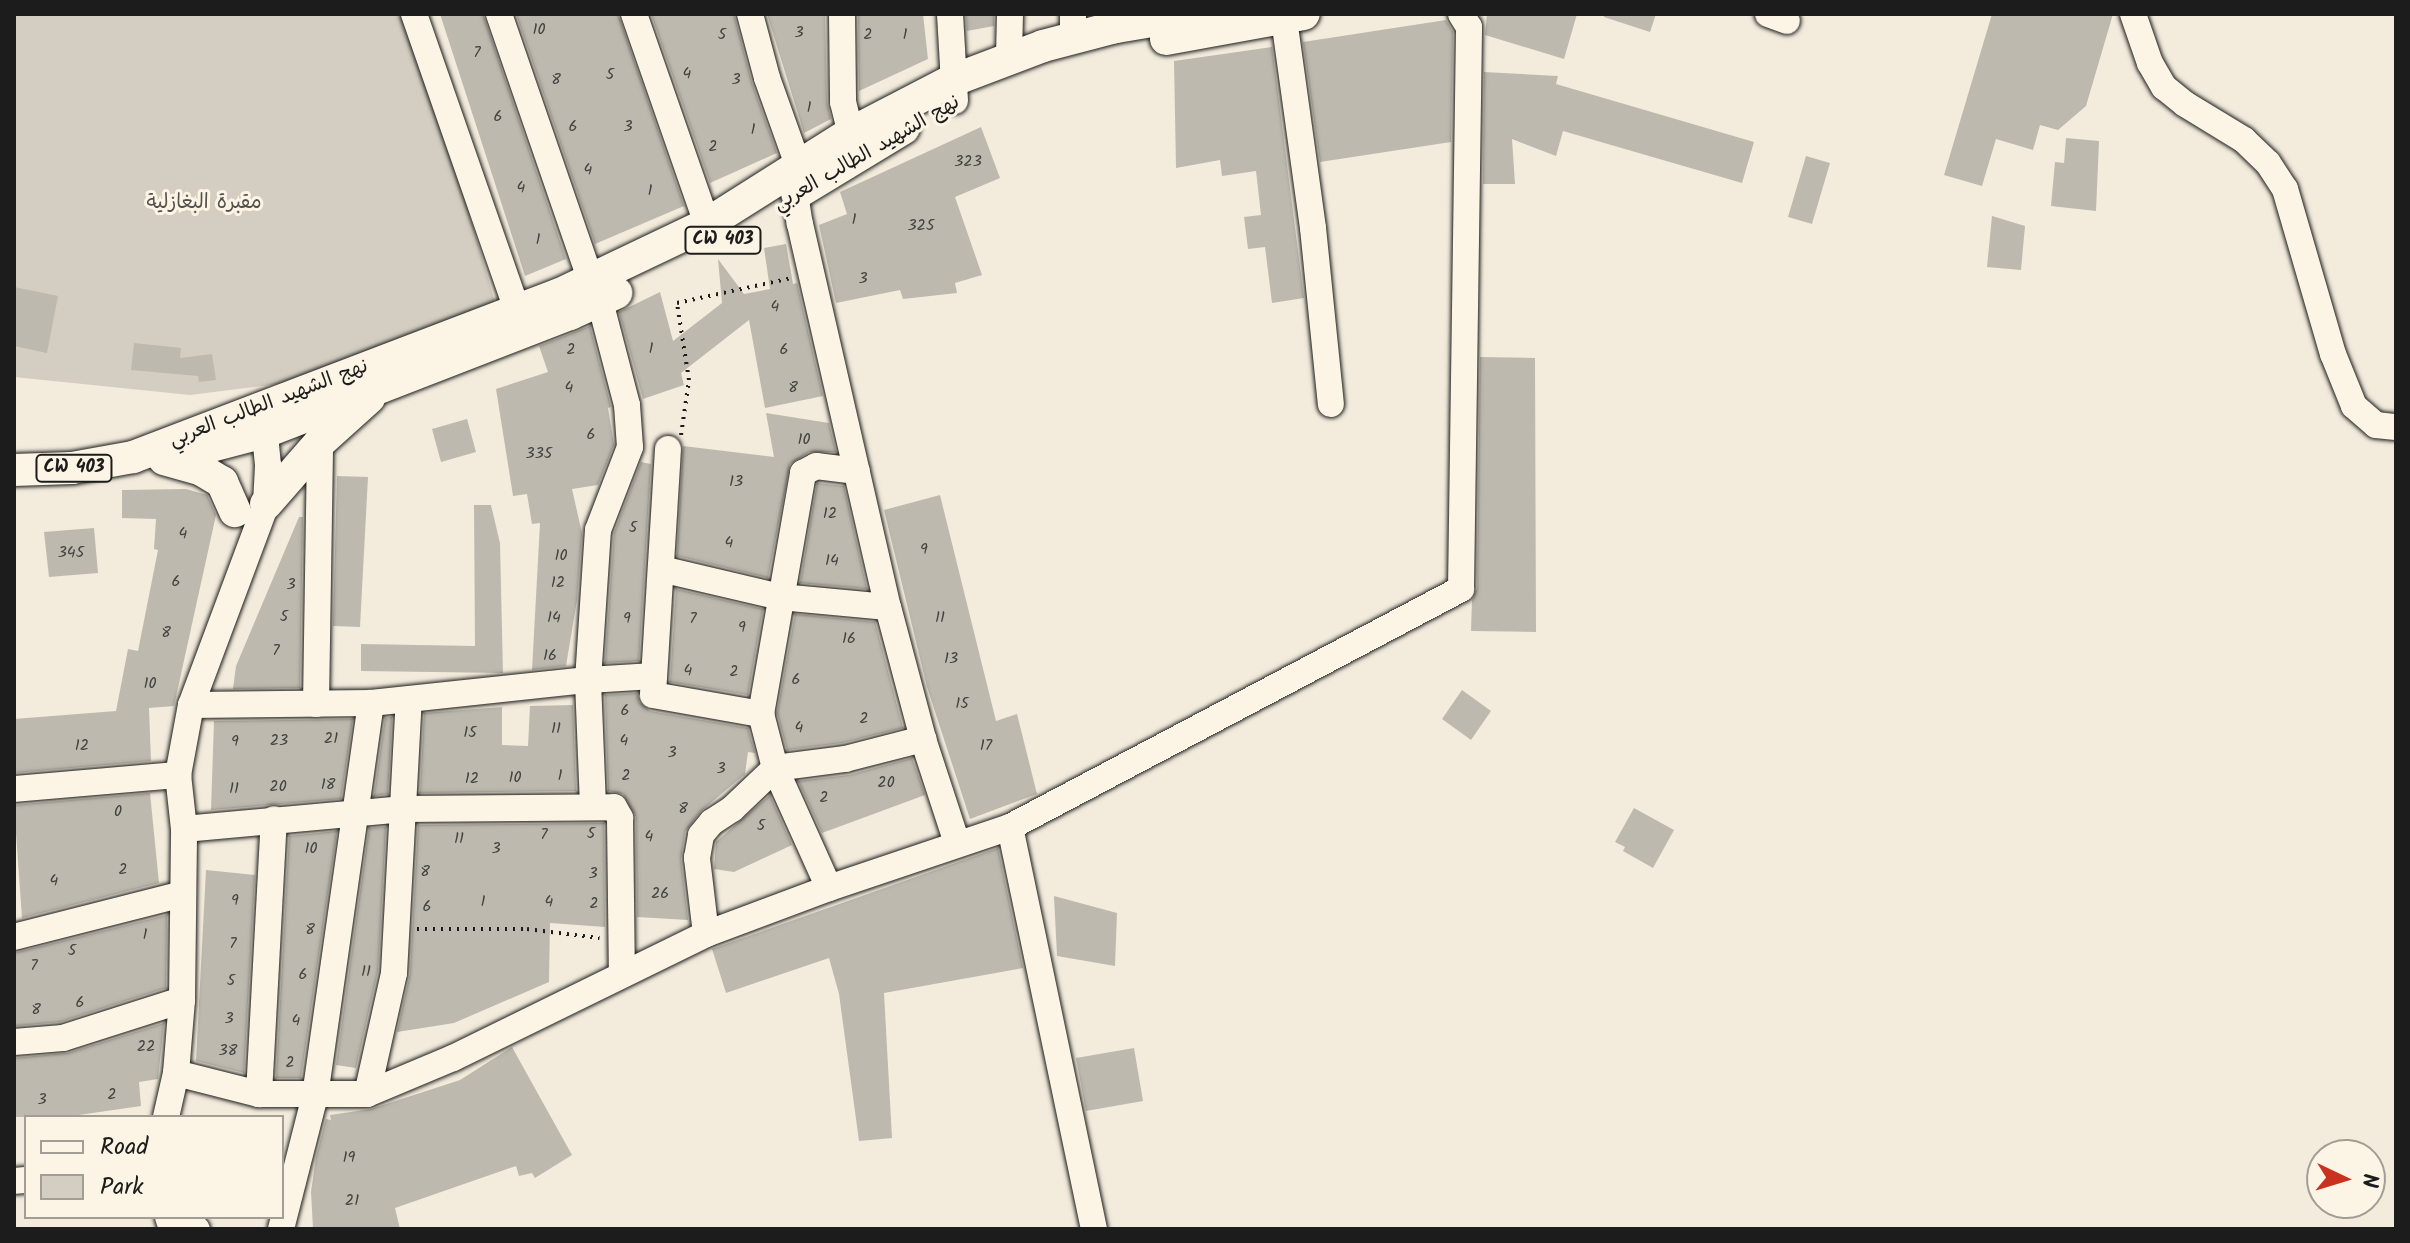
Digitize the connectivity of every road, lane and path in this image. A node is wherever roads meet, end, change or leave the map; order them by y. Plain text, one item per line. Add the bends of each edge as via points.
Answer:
1 (414, 14) edge
2 (499, 14) edge
3 (634, 14) edge
4 (750, 14) edge
5 (842, 14) edge
6 (950, 14) edge
7 (1010, 14) edge
8 (1194, 14) edge
9 (1461, 14) edge
10 (2133, 14) edge
11 (1294, 17) edge
12 (1155, 25) edge
13 (1073, 26) edge
14 (1009, 57) junction
15 (953, 91) junction
16 (851, 133) junction
17 (797, 181) junction
18 (707, 224) junction
19 (811, 274) junction
20 (596, 291) junction
21 (520, 320) junction
22 (382, 386) junction
23 (1331, 404) dead end
24 (263, 420) junction
25 (2396, 427) edge
26 (222, 434) junction
27 (320, 442) junction
28 (668, 449) joint
29 (139, 457) junction
30 (14, 470) edge
31 (857, 471) junction
32 (251, 508) junction
33 (661, 569) junction
34 (780, 597) junction
35 (888, 607) junction
36 (654, 676) junction
37 (588, 680) junction
38 (409, 700) junction
39 (371, 703) junction
40 (316, 704) junction
41 (191, 705) junction
42 (761, 714) junction
43 (923, 739) junction
44 (775, 768) junction
45 (178, 775) junction
46 (14, 789) edge
47 (593, 806) junction
48 (404, 809) junction
49 (358, 812) junction
50 (274, 819) junction
51 (1010, 827) junction
52 (184, 829) junction
53 (957, 843) junction
54 (829, 888) junction
55 (183, 894) junction
56 (398, 929) junction
57 (706, 934) junction
58 (14, 937) edge
59 (622, 940) junction
60 (622, 973) junction
61 (182, 1000) junction
62 (14, 1042) edge
63 (176, 1073) junction
64 (259, 1094) junction
65 (367, 1094) junction
66 (315, 1096) junction
67 (166, 1115) edge
68 (284, 1217) edge
69 (169, 1219) edge
70 (197, 1229) edge
71 (1094, 1229) edge

1 - 21 street
2 - 20 street
3 - 18 street
4 - 17 street
5 - 16 street via 843,102
6 - 15 street
7 - 14 street
8 - 12 main road, نهج الشهيد الطالب العربي / CW 403
9 - 51 street via 1469,27 1461,589
10 - 25 street via 2164,87 2244,140 2285,189 2333,354 2354,406 2376,425
11 - 12 main road, نهج الشهيد الطالب العربي / CW 403
11 - 23 street
12 - 13 main road, نهج الشهيد الطالب العربي / CW 403
12 - 15 main road, نهج الشهيد الطالب العربي / CW 403 via 1117,46
13 - 14 main road, نهج الشهيد الطالب العربي / CW 403
14 - 15 main road, نهج الشهيد الطالب العربي / CW 403
15 - 16 main road, نهج الشهيد الطالب العربي / CW 403
15 - 17 main road, نهج الشهيد الطالب العربي / CW 403
16 - 17 main road, نهج الشهيد الطالب العربي / CW 403
17 - 18 main road, نهج الشهيد الطالب العربي / CW 403
17 - 19 street
17 - 20 main road, نهج الشهيد الطالب العربي / CW 403 via 714,245
18 - 20 main road, نهج الشهيد الطالب العربي / CW 403
19 - 28 path via 677,303 689,380 683,432
19 - 31 street
20 - 21 main road, نهج الشهيد الطالب العربي / CW 403
20 - 37 street via 627,405 630,447 598,530
21 - 22 main road, نهج الشهيد الطالب العربي / CW 403
21 - 24 main road, نهج الشهيد الطالب العربي / CW 403
22 - 24 main road, نهج الشهيد الطالب العربي / CW 403
22 - 27 main road
24 - 26 main road, نهج الشهيد الطالب العربي / CW 403
24 - 32 street
26 - 29 main road, نهج الشهيد الطالب العربي / CW 403
26 - 32 street
27 - 32 main road
27 - 40 street
28 - 33 street
29 - 30 main road, نهج الشهيد الطالب العربي / CW 403 via 72,468
29 - 32 main road via 200,469
31 - 34 street via 816,466 803,473
31 - 35 street
32 - 41 street via 249,550
33 - 34 street
33 - 36 street
34 - 35 street
34 - 42 street
35 - 43 street
36 - 37 street
36 - 42 street via 653,695
37 - 38 street
37 - 47 street
38 - 39 street
38 - 48 street
39 - 40 street
39 - 49 street
40 - 41 street
41 - 45 street
42 - 44 street
43 - 44 street via 845,759
43 - 53 street
44 - 54 street
44 - 57 street via 701,835 697,876
45 - 46 street
45 - 52 street
47 - 48 street
47 - 59 street via 614,807 620,818
48 - 49 street
48 - 56 street
49 - 50 street
49 - 66 street
50 - 52 street
50 - 64 street
51 - 53 street
51 - 71 street
52 - 55 street
53 - 54 street
54 - 57 street
55 - 58 street
55 - 61 street
56 - 59 path via 527,929
56 - 65 street via 394,973
57 - 60 street
59 - 60 street
60 - 65 street via 453,1058
61 - 62 street via 63,1038
61 - 63 street
63 - 64 street
63 - 67 street
64 - 66 street
65 - 66 street
66 - 68 street
69 - 70 street via 171,1226

